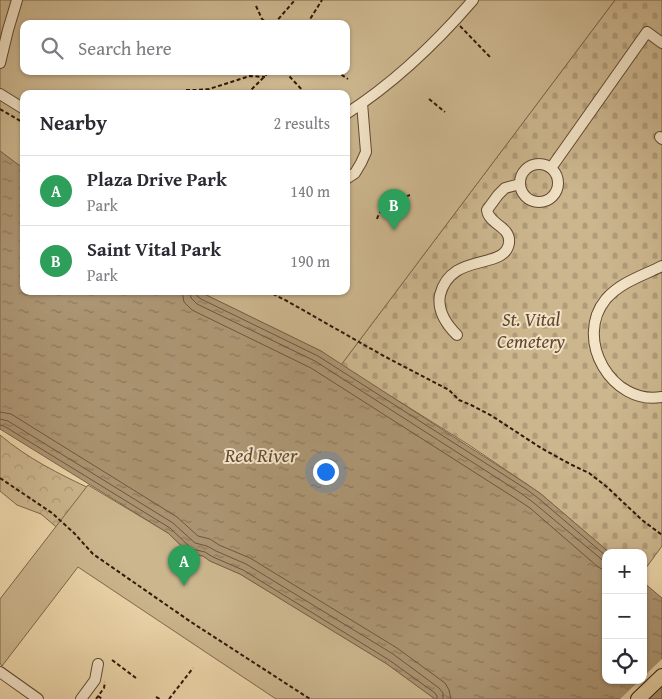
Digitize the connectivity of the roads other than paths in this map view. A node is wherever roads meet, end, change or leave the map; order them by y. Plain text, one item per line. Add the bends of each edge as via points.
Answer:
1 (17, 0) edge
2 (473, 0) edge
3 (662, 43) edge
4 (0, 63) edge
5 (0, 94) edge
6 (362, 103) junction
7 (20, 106) edge
8 (350, 111) edge
9 (551, 168) junction
10 (350, 176) edge
11 (520, 184) junction
12 (662, 266) edge
13 (457, 335) dead end
14 (662, 397) edge
15 (98, 664) dead end
16 (0, 672) edge
17 (662, 676) edge
18 (38, 699) edge
19 (81, 699) edge
20 (638, 699) edge

1 - 4 street
2 - 6 street via 428,48
3 - 9 street via 648,32
5 - 7 street
6 - 8 street
6 - 10 street via 366,152
9 - 11 street via 545,164 533,164 523,172
9 - 11 street via 558,184 557,191 548,200 530,200
11 - 13 street via 505,188 487,210 508,235 507,248 498,257 467,265 453,273 441,292 439,300 443,317
12 - 14 street via 619,287 600,309 594,334 595,348 606,374 642,398
15 - 19 street via 95,680
16 - 18 street
17 - 20 main road

